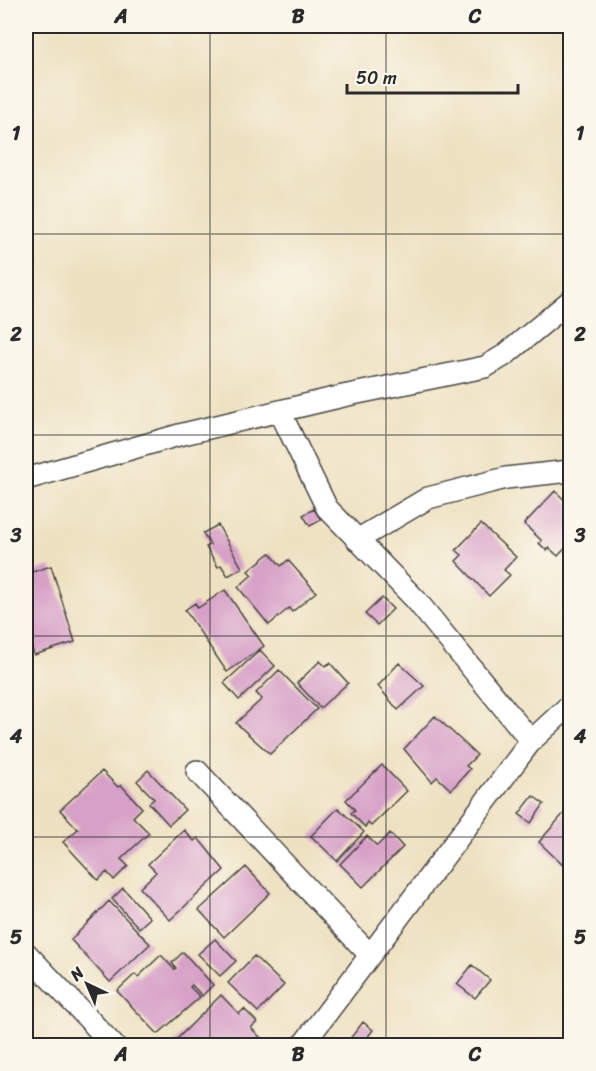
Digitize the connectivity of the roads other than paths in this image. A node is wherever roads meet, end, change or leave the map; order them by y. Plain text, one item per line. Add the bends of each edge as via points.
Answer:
1 (570, 301) edge
2 (280, 412) junction
3 (570, 471) edge
4 (26, 479) edge
5 (357, 540) junction
6 (570, 705) edge
7 (531, 741) junction
8 (197, 771) dead end
9 (26, 953) edge
10 (369, 954) junction
11 (114, 1046) edge
12 (302, 1046) edge

1 - 2 street via 505,355 484,367
2 - 4 street via 179,435
2 - 5 street via 327,508
3 - 5 street via 506,478 428,498
5 - 7 street via 416,600
6 - 7 street
7 - 10 street
8 - 10 street
9 - 11 street
10 - 12 street

